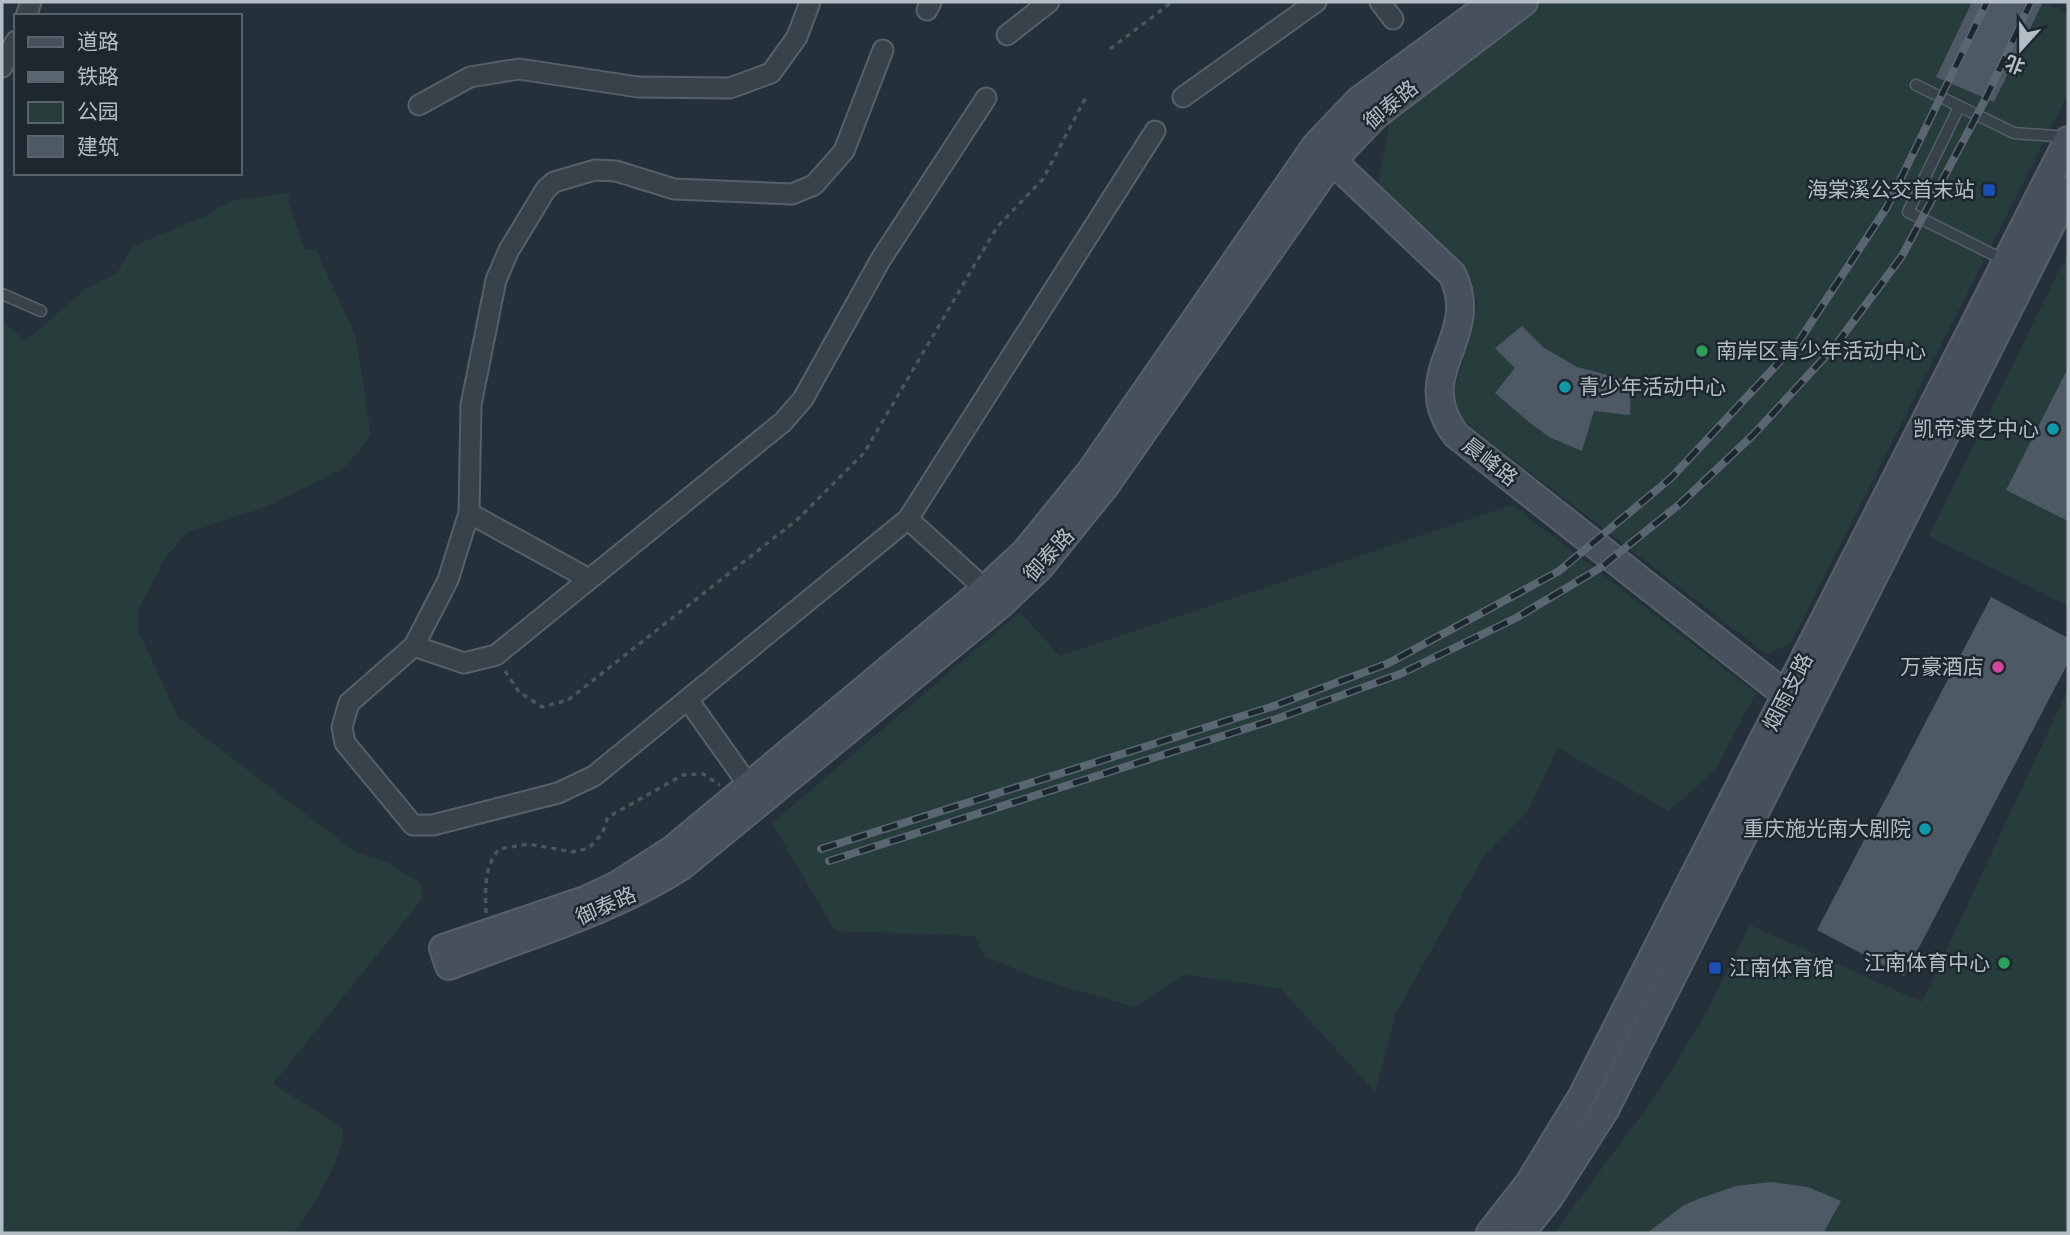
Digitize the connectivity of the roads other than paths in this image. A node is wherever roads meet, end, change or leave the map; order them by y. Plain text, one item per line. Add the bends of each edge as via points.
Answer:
1 (810, 2) edge
2 (1049, 2) edge
3 (1316, 2) edge
4 (1380, 2) edge
5 (1493, 2) edge
6 (1524, 2) edge
7 (1393, 19) dead end
8 (1007, 35) dead end
9 (14, 45) edge
10 (883, 50) dead end
11 (2, 67) edge
12 (1916, 85) dead end
13 (1183, 97) dead end
14 (986, 98) dead end
15 (419, 105) dead end
16 (1959, 107) junction
17 (1155, 131) dead end
18 (2068, 139) edge
19 (1324, 153) junction
20 (2068, 191) edge
21 (2007, 261) junction
22 (2, 294) edge
23 (41, 311) dead end
24 (469, 513) junction
25 (908, 519) junction
26 (589, 579) junction
27 (985, 589) junction
28 (414, 646) junction
29 (688, 699) junction
30 (1797, 703) junction
31 (748, 793) junction
32 (1490, 1233) edge
33 (1521, 1233) edge

1 - 15 street via 797,37 771,73 730,88 638,86 519,69 470,77
2 - 8 street
3 - 13 street
4 - 7 street
5 - 19 street, 御泰路 via 1359,100
6 - 19 street, 御泰路
9 - 11 street
10 - 24 street via 844,150 814,185 792,194 674,188 617,171 595,170 554,182 546,189 496,280 471,405
12 - 16 lane
14 - 26 street via 881,259 803,399 783,422
16 - 18 lane via 2014,133
16 - 21 lane via 1908,212
17 - 25 street
18 - 21 street, 烟雨支路
19 - 27 street, 御泰路 via 1090,472 1025,552
19 - 30 street, 晨峰路 via 1452,274 1460,290 1461,318 1438,382 1443,418 1456,435
19 - 31 street, 御泰路 via 1106,485 1040,567 1000,605
20 - 30 street, 烟雨支路
21 - 30 street, 烟雨支路
22 - 23 lane
24 - 26 street
24 - 28 street via 448,580
25 - 27 street
25 - 29 street
26 - 28 street via 496,655 464,663
27 - 31 street, 御泰路
28 - 29 street via 349,704 342,727 345,743 413,825 433,825 558,793 594,776
29 - 31 street
30 - 32 street, 烟雨支路 via 1582,1096 1529,1183
30 - 33 street, 烟雨支路 via 1605,1110
31 - 31 street, 御泰路 via 682,866 624,900 446,957 486,934 617,885

